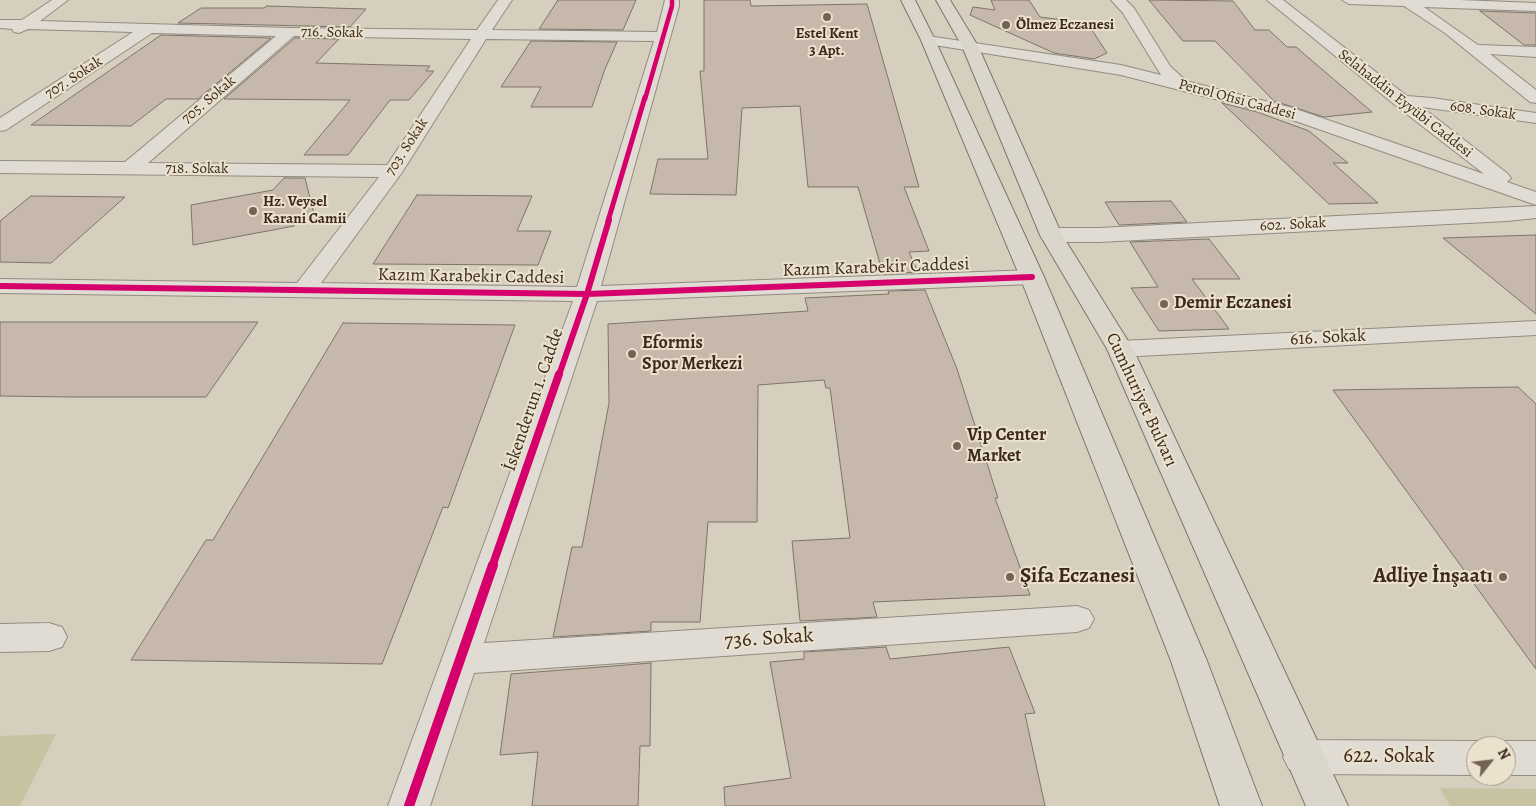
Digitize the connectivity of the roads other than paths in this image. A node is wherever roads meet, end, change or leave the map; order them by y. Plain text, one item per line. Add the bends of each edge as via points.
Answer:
1 (60, 0) edge
2 (505, 0) edge
3 (672, 0) edge
4 (908, 0) edge
5 (943, 0) edge
6 (1118, 0) edge
7 (1274, 0) edge
8 (1349, 0) edge
9 (1407, 2) junction
10 (1536, 7) edge
11 (0, 24) edge
12 (24, 26) junction
13 (148, 29) junction
14 (290, 32) junction
15 (482, 35) junction
16 (664, 37) junction
17 (0, 39) edge
18 (928, 40) junction
19 (970, 46) junction
20 (1475, 49) junction
21 (1536, 52) edge
22 (1181, 86) junction
23 (1536, 98) edge
24 (1401, 101) junction
25 (1536, 118) edge
26 (0, 126) edge
27 (0, 168) edge
28 (129, 168) junction
29 (393, 171) junction
30 (1528, 196) edge
31 (1536, 210) edge
32 (1051, 235) junction
33 (1032, 277) junction
34 (0, 286) edge
35 (304, 290) junction
36 (587, 294) junction
37 (1536, 328) edge
38 (1120, 348) junction
39 (1077, 619) dead end
40 (49, 637) dead end
41 (0, 638) edge
42 (460, 659) junction
43 (1303, 757) junction
44 (1466, 758) edge
45 (1516, 758) edge
46 (1536, 758) edge
47 (409, 806) edge
48 (1241, 806) edge
49 (1327, 806) edge

1 - 12 street
2 - 15 street, 703. Sokak
3 - 16 street, İskenderun 1. Cadde
4 - 18 main road
5 - 19 main road, Cumhuriyet Bulvarı
6 - 22 street via 1129,11 1164,69
7 - 24 street, Selahaddin Eyyübi Caddesi
8 - 9 street
9 - 10 street
9 - 20 street
11 - 12 street, 716. Sokak
12 - 13 street, 716. Sokak
12 - 17 street
13 - 14 street, 716. Sokak
13 - 26 street, 707. Sokak
14 - 15 street, 716. Sokak
14 - 28 street, 705. Sokak
15 - 16 street, 716. Sokak
15 - 29 street, 703. Sokak
16 - 36 street, İskenderun 1. Cadde
18 - 19 street, Petrol Ofisi Caddesi
18 - 33 main road
19 - 22 street, Petrol Ofisi Caddesi via 1121,70
19 - 32 main road, Cumhuriyet Bulvarı
20 - 21 street
20 - 23 street
22 - 30 street, Petrol Ofisi Caddesi via 1287,112
24 - 25 street, 608. Sokak
24 - 30 street, Selahaddin Eyyübi Caddesi
27 - 28 street, 718. Sokak
28 - 29 street, 718. Sokak
29 - 35 street, 703. Sokak
30 - 31 street, Selahaddin Eyyübi Caddesi
31 - 32 street, 602. Sokak via 1507,215
32 - 38 main road, Cumhuriyet Bulvarı
33 - 36 street, Kazım Karabekir Caddesi
33 - 48 main road via 1190,661
34 - 35 street, Kazım Karabekir Caddesi
35 - 36 street, Kazım Karabekir Caddesi
36 - 42 street, İskenderun 1. Cadde
37 - 38 street, 616. Sokak
38 - 43 main road, Cumhuriyet Bulvarı
39 - 42 street, 736. Sokak
40 - 41 street
42 - 47 street, İskenderun 1. Cadde
43 - 44 street, 622. Sokak
43 - 49 main road, Cumhuriyet Bulvarı
45 - 46 street

